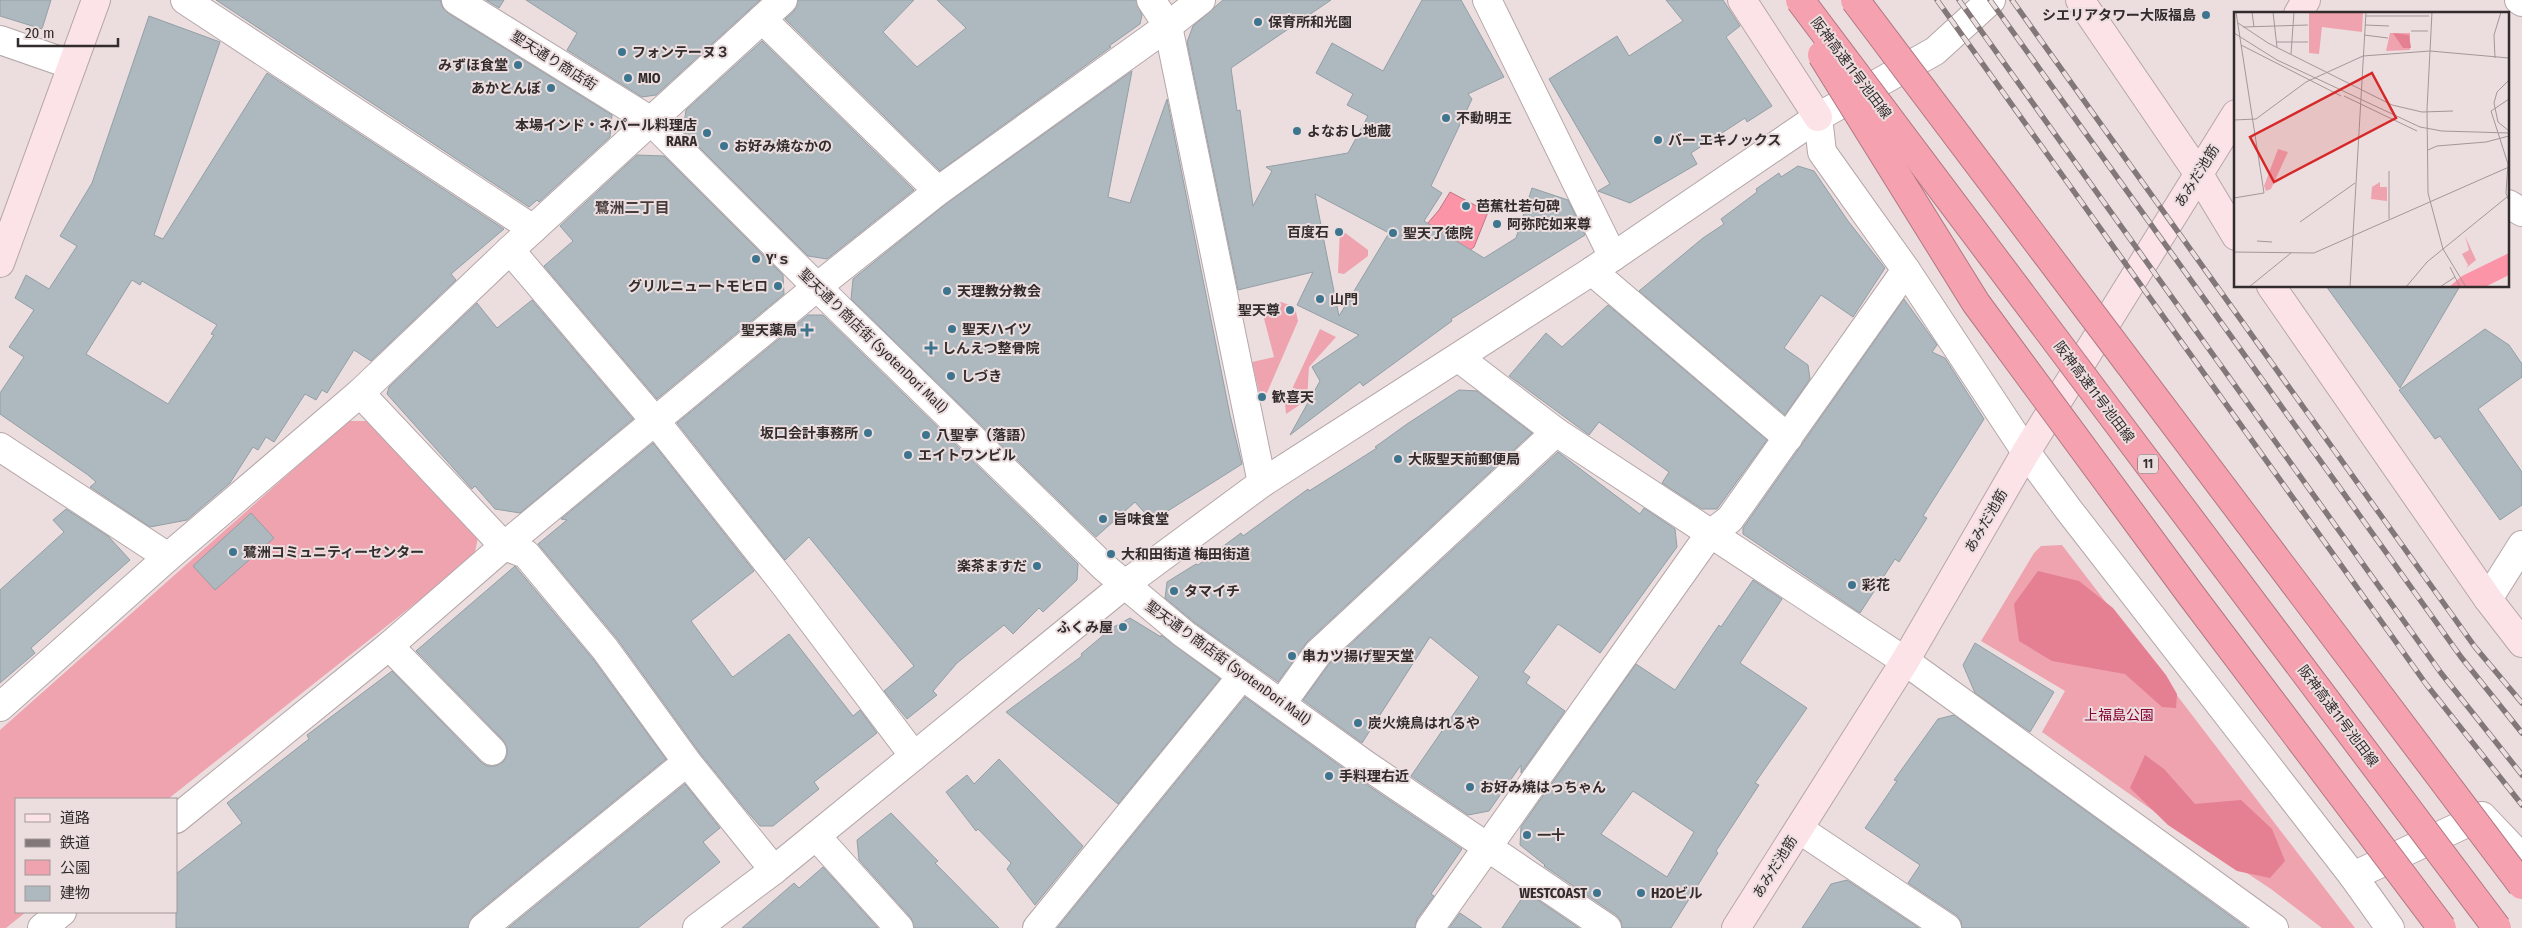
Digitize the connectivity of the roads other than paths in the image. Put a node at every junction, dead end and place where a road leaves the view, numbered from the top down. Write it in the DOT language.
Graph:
graph roads {
  1 [pos="96,0"];
  2 [pos="185,0"];
  3 [pos="456,0"];
  4 [pos="783,0"];
  5 [pos="1151,0"];
  6 [pos="1201,0"];
  7 [pos="1487,0"];
  8 [pos="1742,0"];
  9 [pos="1790,0"];
  10 [pos="1800,0"];
  11 [pos="1855,0"];
  12 [pos="1991,0"];
  13 [pos="2080,0"];
  14 [pos="2306,0"];
  15 [pos="2299,12"];
  16 [pos="762,19"];
  17 [pos="1168,26"];
  18 [pos="0,40"];
  19 [pos="72,64"];
  20 [pos="2234,117"];
  21 [pos="1818,118"];
  22 [pos="651,121"];
  23 [pos="2198,173"];
  24 [pos="938,191"];
  25 [pos="2510,205"];
  26 [pos="2522,212"];
  27 [pos="533,229"];
  28 [pos="2234,233"];
  29 [pos="510,250"];
  30 [pos="0,263"];
  31 [pos="1602,264"];
  32 [pos="1906,270"];
  33 [pos="817,287"];
  34 [pos="2272,288"];
  35 [pos="1459,358"];
  36 [pos="360,393"];
  37 [pos="656,422"];
  38 [pos="1556,432"];
  39 [pos="1788,438"];
  40 [pos="0,447"];
  41 [pos="2026,452"];
  42 [pos="1262,483"];
  43 [pos="1709,535"];
  44 [pos="2522,545"];
  45 [pos="504,546"];
  46 [pos="168,557"];
  47 [pos="1124,585"];
  48 [pos="2488,599"];
  49 [pos="2522,643"];
  50 [pos="389,646"];
  51 [pos="1905,661"];
  52 [pos="1242,676"];
  53 [pos="1282,703"];
  54 [pos="0,707"];
  55 [pos="492,751"];
  56 [pos="914,756"];
  57 [pos="687,762"];
  58 [pos="178,817"];
  59 [pos="1799,829"];
  60 [pos="816,836"];
  61 [pos="1489,848"];
  62 [pos="2522,858"];
  63 [pos="774,870"];
  64 [pos="2353,876"];
  65 [pos="2522,885"];
  66 [pos="61,913"];
  67 [pos="42,928"];
  68 [pos="483,928"];
  69 [pos="697,928"];
  70 [pos="899,928"];
  71 [pos="1037,928"];
  72 [pos="1430,928"];
  73 [pos="1606,928"];
  74 [pos="1736,928"];
  75 [pos="1947,928"];
  76 [pos="2274,928"];
  77 [pos="2390,928"];
  78 [pos="2442,928"];
  79 [pos="2497,928"];
  1 -- 19 [label="street"];
  2 -- 27 [label="street"];
  3 -- 22 [label="street, 聖天通り商店街"];
  4 -- 16 [label="street"];
  5 -- 17 [label="street"];
  6 -- 17 [label="street"];
  7 -- 31 [label="street"];
  8 -- 21 [label="street"];
  9 -- 78 [label="highway, bridge"];
  10 -- 79 [label="highway, 阪神高速11号池田線 / 11, bridge"];
  11 -- 65 [label="highway, bridge"];
  12 -- 21 [label="street"];
  13 -- 23 [label="street"];
  14 -- 15 [label="street"];
  16 -- 22 [label="street"];
  16 -- 24 [label="street"];
  17 -- 24 [label="street"];
  17 -- 42 [label="street"];
  18 -- 19 [label="street"];
  19 -- 30 [label="street"];
  20 -- 23 [label="street, あみだ池筋"];
  21 -- 31 [label="street"];
  21 -- 32 [label="street"];
  22 -- 27 [label="street"];
  22 -- 33 [label="street, 聖天通り商店街 (SyotenDori Mall)"];
  23 -- 28 [label="street"];
  23 -- 41 [label="street, あみだ池筋"];
  24 -- 33 [label="street"];
  25 -- 26 [label="street"];
  27 -- 29 [label="street"];
  29 -- 36 [label="street"];
  29 -- 37 [label="street"];
  31 -- 35 [label="street"];
  31 -- 39 [label="street"];
  32 -- 39 [label="street"];
  32 -- 41 [label="street"];
  33 -- 37 [label="street"];
  33 -- 47 [label="street, 聖天通り商店街 (SyotenDori Mall)"];
  34 -- 48 [label="street"];
  35 -- 38 [label="street"];
  35 -- 42 [label="street"];
  36 -- 45 [label="street"];
  36 -- 46 [label="street"];
  37 -- 45 [label="street"];
  37 -- 56 [label="street"];
  38 -- 43 [label="street"];
  38 -- 53 [label="street"];
  39 -- 43 [label="street"];
  40 -- 46 [label="street"];
  41 -- 51 [label="street, あみだ池筋"];
  41 -- 64 [label="street"];
  42 -- 47 [label="street"];
  43 -- 51 [label="street"];
  43 -- 61 [label="street"];
  44 -- 48 [label="street"];
  45 -- 50 [label="street"];
  45 -- 57 [label="street"];
  46 -- 54 [label="street"];
  47 -- 52 [label="street, 聖天通り商店街 (SyotenDori Mall)"];
  47 -- 56 [label="street"];
  48 -- 49 [label="street"];
  50 -- 55 [label="street"];
  50 -- 58 [label="street"];
  51 -- 59 [label="street, あみだ池筋"];
  51 -- 76 [label="street"];
  52 -- 53 [label="street, 聖天通り商店街 (SyotenDori Mall)"];
  52 -- 71 [label="street"];
  53 -- 61 [label="street, 聖天通り商店街 (SyotenDori Mall)"];
  56 -- 60 [label="street"];
  57 -- 63 [label="street"];
  57 -- 68 [label="street"];
  59 -- 74 [label="street, あみだ池筋"];
  59 -- 75 [label="street"];
  60 -- 63 [label="street"];
  60 -- 70 [label="street"];
  61 -- 72 [label="street"];
  61 -- 73 [label="street, 聖天通り商店街 (SyotenDori Mall)"];
  62 -- 64 [label="street"];
  63 -- 69 [label="street"];
  64 -- 77 [label="street"];
  66 -- 67 [label="street"];
}
